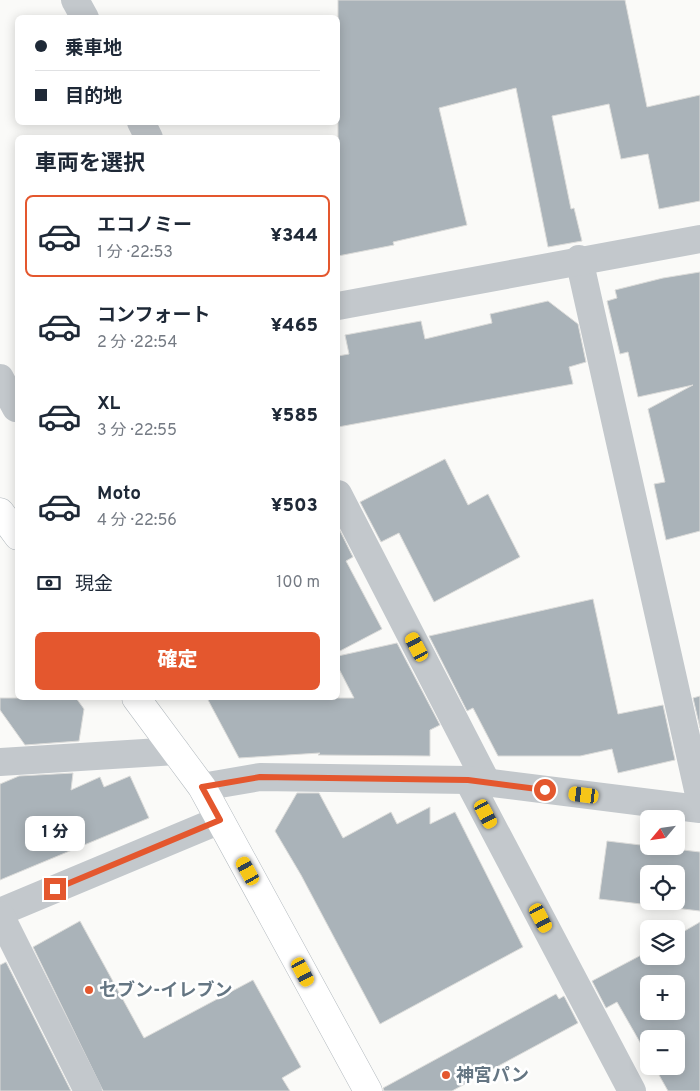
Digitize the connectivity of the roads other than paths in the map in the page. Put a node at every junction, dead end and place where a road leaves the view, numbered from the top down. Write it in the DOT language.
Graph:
graph roads {
  1 [pos="75,0"];
  2 [pos="83,15"];
  3 [pos="700,239"];
  4 [pos="579,259"];
  5 [pos="340,306"];
  6 [pos="0,378"];
  7 [pos="11,410"];
  8 [pos="340,498"];
  9 [pos="0,512"];
  10 [pos="15,532"];
  11 [pos="138,700"];
  12 [pos="176,751"];
  13 [pos="0,762"];
  14 [pos="478,781"];
  15 [pos="202,787"];
  16 [pos="700,799"];
  17 [pos="700,809"];
  18 [pos="220,820"];
  19 [pos="0,914"];
  20 [pos="88,1091"];
  21 [pos="368,1091"];
  22 [pos="632,1091"];
  1 -- 2 [label="street"];
  3 -- 4 [label="street"];
  4 -- 5 [label="street"];
  4 -- 16 [label="street"];
  6 -- 7 [label="street"];
  8 -- 14 [label="street"];
  9 -- 10 [label="street"];
  11 -- 12 [label="street"];
  12 -- 13 [label="street"];
  12 -- 15 [label="street"];
  14 -- 15 [label="street"];
  14 -- 17 [label="street"];
  14 -- 22 [label="street"];
  15 -- 18 [label="street"];
  18 -- 19 [label="street"];
  18 -- 21 [label="street"];
  19 -- 20 [label="street"];
}
